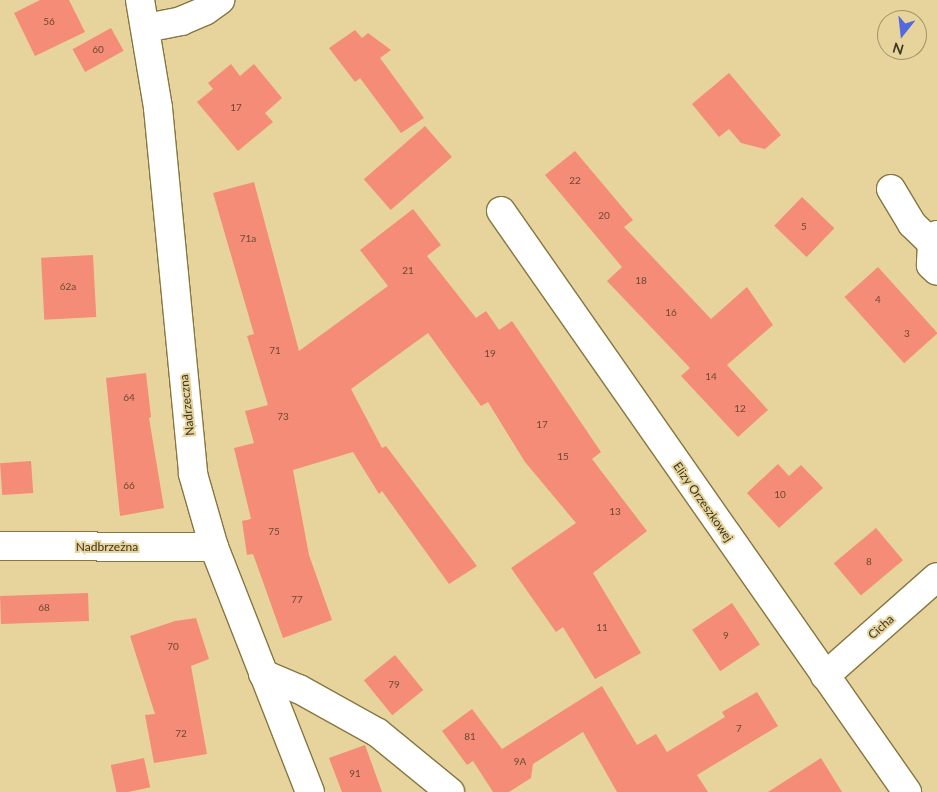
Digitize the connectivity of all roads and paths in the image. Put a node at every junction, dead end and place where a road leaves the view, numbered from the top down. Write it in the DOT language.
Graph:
graph roads {
  1 [pos="140,0"];
  2 [pos="220,0"];
  3 [pos="146,28"];
  4 [pos="891,189"];
  5 [pos="501,211"];
  6 [pos="934,254"];
  7 [pos="0,546"];
  8 [pos="214,547"];
  9 [pos="937,577"];
  10 [pos="263,674"];
  11 [pos="825,676"];
  12 [pos="310,792"];
  13 [pos="450,792"];
  14 [pos="907,792"];
  1 -- 3 [label="street, Nadrzeczna"];
  2 -- 3 [label="street"];
  3 -- 8 [label="street, Nadrzeczna"];
  4 -- 6 [label="street"];
  5 -- 11 [label="street, Elizy Orzeszkowej"];
  7 -- 8 [label="street, Nadbrzeżna"];
  8 -- 10 [label="street, Nadrzeczna"];
  9 -- 11 [label="street, Cicha"];
  10 -- 12 [label="street, Nadrzeczna"];
  10 -- 13 [label="street"];
  11 -- 14 [label="street, Elizy Orzeszkowej"];
}
